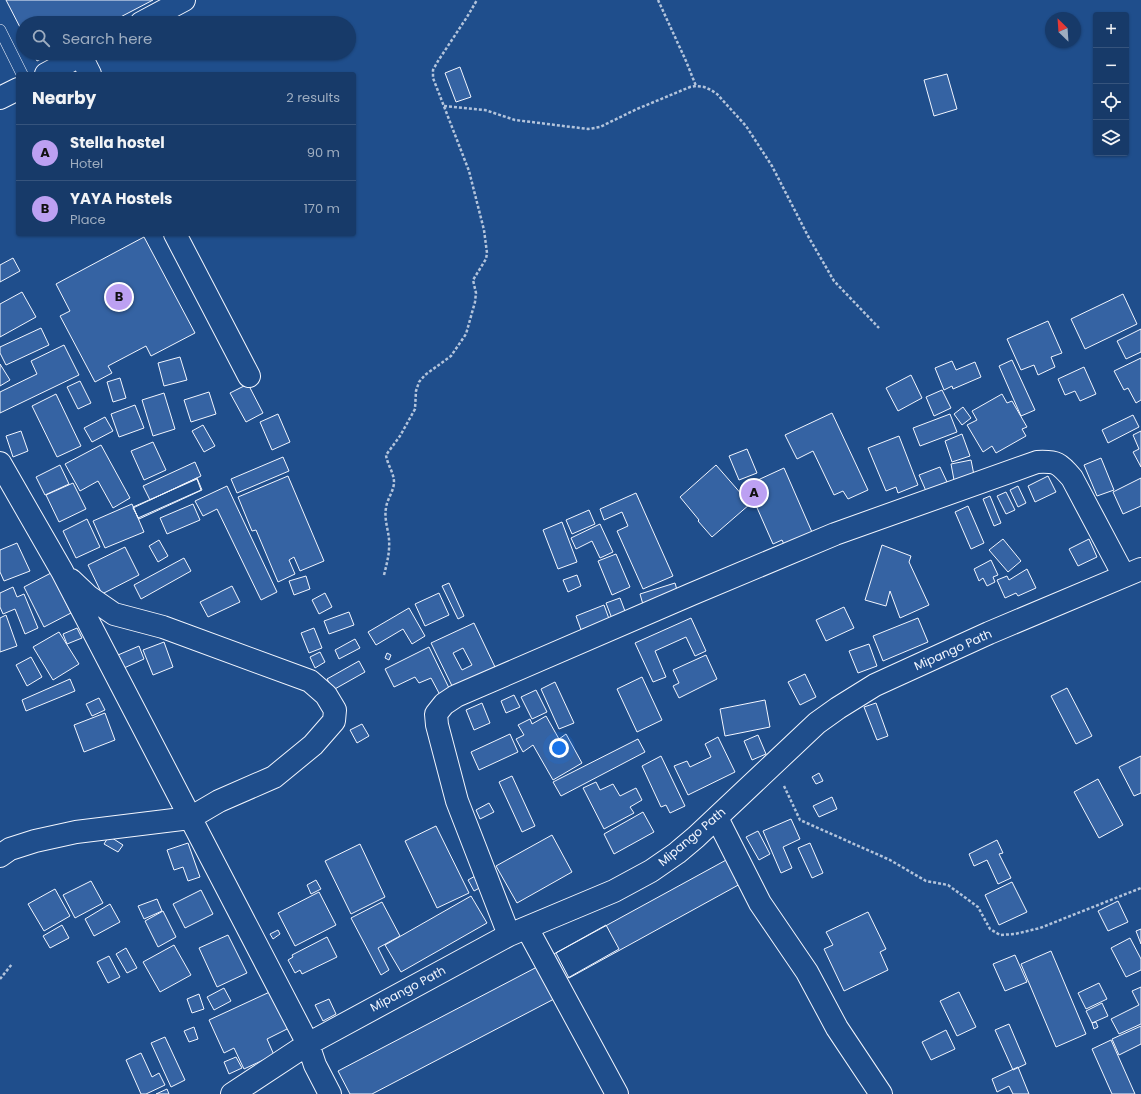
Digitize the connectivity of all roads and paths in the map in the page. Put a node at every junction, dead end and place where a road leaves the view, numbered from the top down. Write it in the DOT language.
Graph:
graph roads {
  1 [pos="184,0"];
  2 [pos="477,0"];
  3 [pos="658,0"];
  4 [pos="154,16"];
  5 [pos="0,30"];
  6 [pos="85,61"];
  7 [pos="21,72"];
  8 [pos="52,72"];
  9 [pos="696,86"];
  10 [pos="16,90"];
  11 [pos="0,98"];
  12 [pos="443,106"];
  13 [pos="176,236"];
  14 [pos="879,328"];
  15 [pos="248,376"];
  16 [pos="0,463"];
  17 [pos="62,570"];
  18 [pos="1133,573"];
  19 [pos="384,575"];
  20 [pos="774,764"];
  21 [pos="190,818"];
  22 [pos="717,818"];
  23 [pos="0,856"];
  24 [pos="1141,888"];
  25 [pos="518,931"];
  26 [pos="12,964"];
  27 [pos="0,979"];
  28 [pos="308,1044"];
  29 [pos="232,1094"];
  30 [pos="330,1094"];
  31 [pos="617,1094"];
  32 [pos="881,1094"];
  1 -- 4 [label="street"];
  2 -- 12 [label="path"];
  3 -- 9 [label="path"];
  5 -- 7 [label="lane"];
  6 -- 8 [label="street"];
  9 -- 12 [label="path"];
  9 -- 14 [label="path"];
  10 -- 11 [label="street"];
  12 -- 19 [label="path"];
  13 -- 15 [label="street"];
  16 -- 17 [label="street"];
  17 -- 21 [label="street"];
  17 -- 21 [label="street"];
  18 -- 20 [label="street, Mipango Path"];
  18 -- 25 [label="street"];
  20 -- 22 [label="street, Mipango Path"];
  20 -- 24 [label="path"];
  21 -- 23 [label="street"];
  21 -- 28 [label="street"];
  22 -- 25 [label="street, Mipango Path"];
  22 -- 32 [label="street"];
  25 -- 28 [label="street, Mipango Path"];
  25 -- 31 [label="street"];
  26 -- 27 [label="path"];
  28 -- 29 [label="street, Mipango Path"];
  28 -- 30 [label="street"];
}
